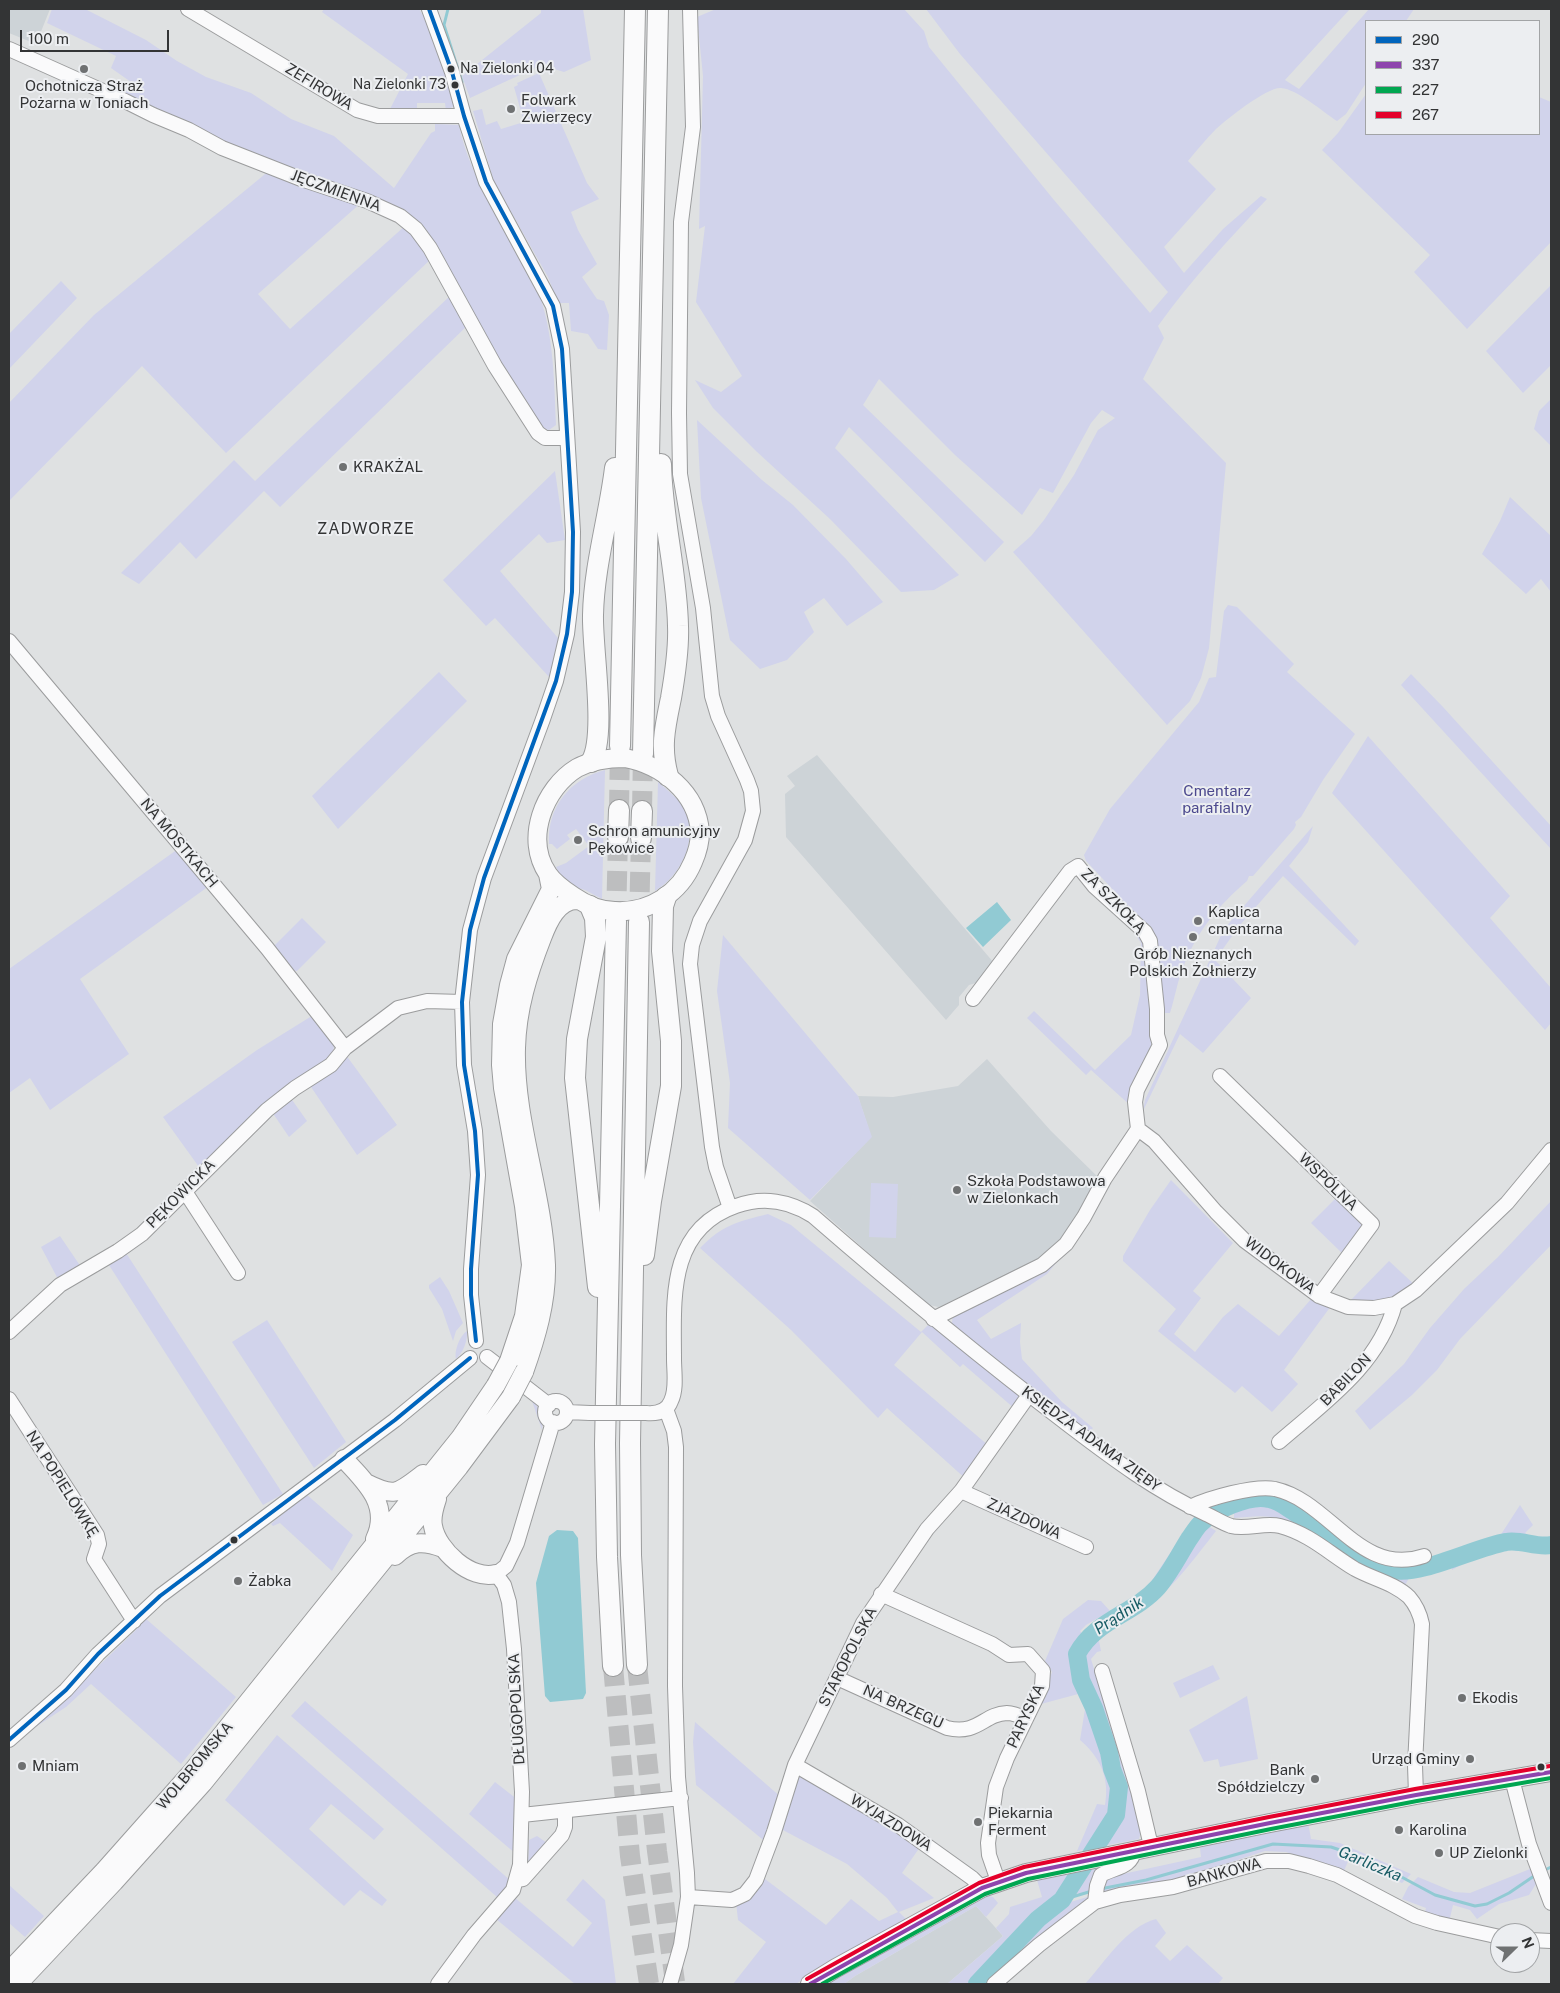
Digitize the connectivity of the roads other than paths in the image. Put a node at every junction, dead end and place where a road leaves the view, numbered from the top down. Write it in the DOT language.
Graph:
graph roads {
  1 [pos="188,9"];
  2 [pos="429,9"];
  3 [pos="635,9"];
  4 [pos="658,9"];
  5 [pos="690,9"];
  6 [pos="9,49"];
  7 [pos="464,116"];
  8 [pos="651,366"];
  9 [pos="627,393"];
  10 [pos="567,438"];
  11 [pos="9,640"];
  12 [pos="620,746"];
  13 [pos="643,754"];
  14 [pos="591,762"];
  15 [pos="668,776"];
  16 [pos="618,810"];
  17 [pos="642,810"];
  18 [pos="618,837"];
  19 [pos="641,838"];
  20 [pos="548,874"];
  21 [pos="666,897"];
  22 [pos="584,903"];
  23 [pos="616,921"];
  24 [pos="639,922"];
  25 [pos="973,999"];
  26 [pos="462,1002"];
  27 [pos="346,1048"];
  28 [pos="1220,1076"];
  29 [pos="1138,1128"];
  30 [pos="1551,1150"];
  31 [pos="184,1190"];
  32 [pos="730,1208"];
  33 [pos="238,1272"];
  34 [pos="1319,1296"];
  35 [pos="1395,1304"];
  36 [pos="933,1319"];
  37 [pos="631,1327"];
  38 [pos="9,1332"];
  39 [pos="476,1341"];
  40 [pos="487,1357"];
  41 [pos="470,1358"];
  42 [pos="607,1386"];
  43 [pos="1029,1395"];
  44 [pos="9,1399"];
  45 [pos="548,1405"];
  46 [pos="666,1409"];
  47 [pos="567,1412"];
  48 [pos="553,1422"];
  49 [pos="1280,1442"];
  50 [pos="344,1459"];
  51 [pos="441,1461"];
  52 [pos="366,1483"];
  53 [pos="442,1489"];
  54 [pos="961,1491"];
  55 [pos="1192,1508"];
  56 [pos="1086,1547"];
  57 [pos="443,1548"];
  58 [pos="369,1551"];
  59 [pos="1424,1556"];
  60 [pos="1359,1557"];
  61 [pos="496,1574"];
  62 [pos="367,1581"];
  63 [pos="881,1594"];
  64 [pos="134,1621"];
  65 [pos="637,1664"];
  66 [pos="612,1666"];
  67 [pos="1102,1671"];
  68 [pos="837,1678"];
  69 [pos="1026,1719"];
  70 [pos="9,1740"];
  71 [pos="795,1765"];
  72 [pos="1551,1772"];
  73 [pos="1512,1779"];
  74 [pos="1416,1795"];
  75 [pos="681,1798"];
  76 [pos="564,1811"];
  77 [pos="522,1815"];
  78 [pos="1143,1848"];
  79 [pos="517,1880"];
  80 [pos="990,1884"];
  81 [pos="688,1897"];
  82 [pos="1095,1902"];
  83 [pos="1551,1903"];
  84 [pos="1490,1935"];
  85 [pos="9,1971"];
  86 [pos="18,1984"];
  87 [pos="438,1984"];
  88 [pos="670,1984"];
  89 [pos="810,1984"];
  90 [pos="994,1984"];
  1 -- 7 [label="street, ZEFIROWA"];
  2 -- 7 [label="street"];
  3 -- 9 [label="highway"];
  4 -- 8 [label="highway"];
  5 -- 32 [label="street"];
  6 -- 10 [label="street, JĘCZMIENNA"];
  7 -- 10 [label="street"];
  8 -- 13 [label="highway"];
  8 -- 15 [label="highway"];
  9 -- 12 [label="highway"];
  9 -- 14 [label="highway"];
  10 -- 26 [label="street"];
  11 -- 27 [label="street, NA MOSTKACH"];
  14 -- 15 [label="main road"];
  14 -- 20 [label="main road"];
  15 -- 21 [label="main road"];
  16 -- 18 [label="highway"];
  17 -- 19 [label="highway"];
  20 -- 22 [label="main road"];
  20 -- 51 [label="main road, bridge"];
  21 -- 22 [label="main road"];
  21 -- 37 [label="highway"];
  22 -- 42 [label="highway"];
  22 -- 53 [label="main road, bridge"];
  23 -- 42 [label="highway"];
  24 -- 37 [label="highway"];
  25 -- 29 [label="street, ZA SZKOŁĄ"];
  26 -- 27 [label="street, PĘKOWICKA"];
  26 -- 39 [label="street"];
  27 -- 31 [label="street, PĘKOWICKA"];
  28 -- 34 [label="street, WSPÓLNA"];
  29 -- 34 [label="street, WIDOKOWA"];
  29 -- 36 [label="street"];
  30 -- 35 [label="street, WIDOKOWA"];
  31 -- 33 [label="street"];
  31 -- 38 [label="street, PĘKOWICKA"];
  32 -- 36 [label="street, KSIĘDZA ADAMA ZIĘBY"];
  32 -- 46 [label="street, KSIĘDZA ADAMA ZIĘBY"];
  34 -- 35 [label="street, WIDOKOWA"];
  35 -- 49 [label="street, BABILON"];
  36 -- 43 [label="street, KSIĘDZA ADAMA ZIĘBY"];
  37 -- 65 [label="highway"];
  39 -- 40 [label="street"];
  39 -- 41 [label="street"];
  40 -- 41 [label="street"];
  40 -- 45 [label="street"];
  41 -- 50 [label="street"];
  42 -- 66 [label="highway"];
  43 -- 54 [label="street, STAROPOLSKA"];
  43 -- 55 [label="street, KSIĘDZA ADAMA ZIĘBY"];
  44 -- 64 [label="street, NA POPIELÓWKĘ"];
  45 -- 47 [label="street"];
  45 -- 48 [label="street"];
  46 -- 47 [label="street, bridge"];
  46 -- 75 [label="street"];
  47 -- 48 [label="street"];
  48 -- 61 [label="street"];
  50 -- 52 [label="main road"];
  50 -- 64 [label="street"];
  51 -- 52 [label="main road"];
  51 -- 58 [label="main road"];
  52 -- 58 [label="main road"];
  53 -- 57 [label="main road"];
  53 -- 62 [label="main road"];
  54 -- 56 [label="street, ZJAZDOWA"];
  54 -- 63 [label="street, STAROPOLSKA"];
  55 -- 60 [label="street, KSIĘDZA ADAMA ZIĘBY"];
  55 -- 60 [label="street"];
  57 -- 61 [label="main road"];
  57 -- 62 [label="main road"];
  58 -- 85 [label="main road, WOLBROMSKA"];
  59 -- 60 [label="street"];
  60 -- 74 [label="street, KSIĘDZA ADAMA ZIĘBY"];
  61 -- 77 [label="street, DŁUGOPOLSKA"];
  62 -- 86 [label="main road, WOLBROMSKA"];
  63 -- 68 [label="street, STAROPOLSKA"];
  63 -- 69 [label="street, PARYSKA"];
  64 -- 70 [label="street"];
  67 -- 78 [label="street"];
  68 -- 69 [label="street, NA BRZEGU"];
  68 -- 71 [label="street, STAROPOLSKA"];
  69 -- 80 [label="street, PARYSKA"];
  71 -- 80 [label="street, WYJAZDOWA"];
  71 -- 81 [label="street, STAROPOLSKA"];
  72 -- 73 [label="main road"];
  73 -- 74 [label="main road"];
  73 -- 83 [label="street"];
  74 -- 78 [label="main road"];
  75 -- 76 [label="street"];
  75 -- 81 [label="street"];
  76 -- 77 [label="street"];
  76 -- 79 [label="street"];
  77 -- 79 [label="street, DŁUGOPOLSKA"];
  78 -- 80 [label="main road"];
  78 -- 82 [label="street"];
  79 -- 87 [label="street, DŁUGOPOLSKA"];
  80 -- 89 [label="main road"];
  81 -- 88 [label="street"];
  82 -- 84 [label="street, BANKOWA"];
  82 -- 90 [label="street, BANKOWA"];
}
